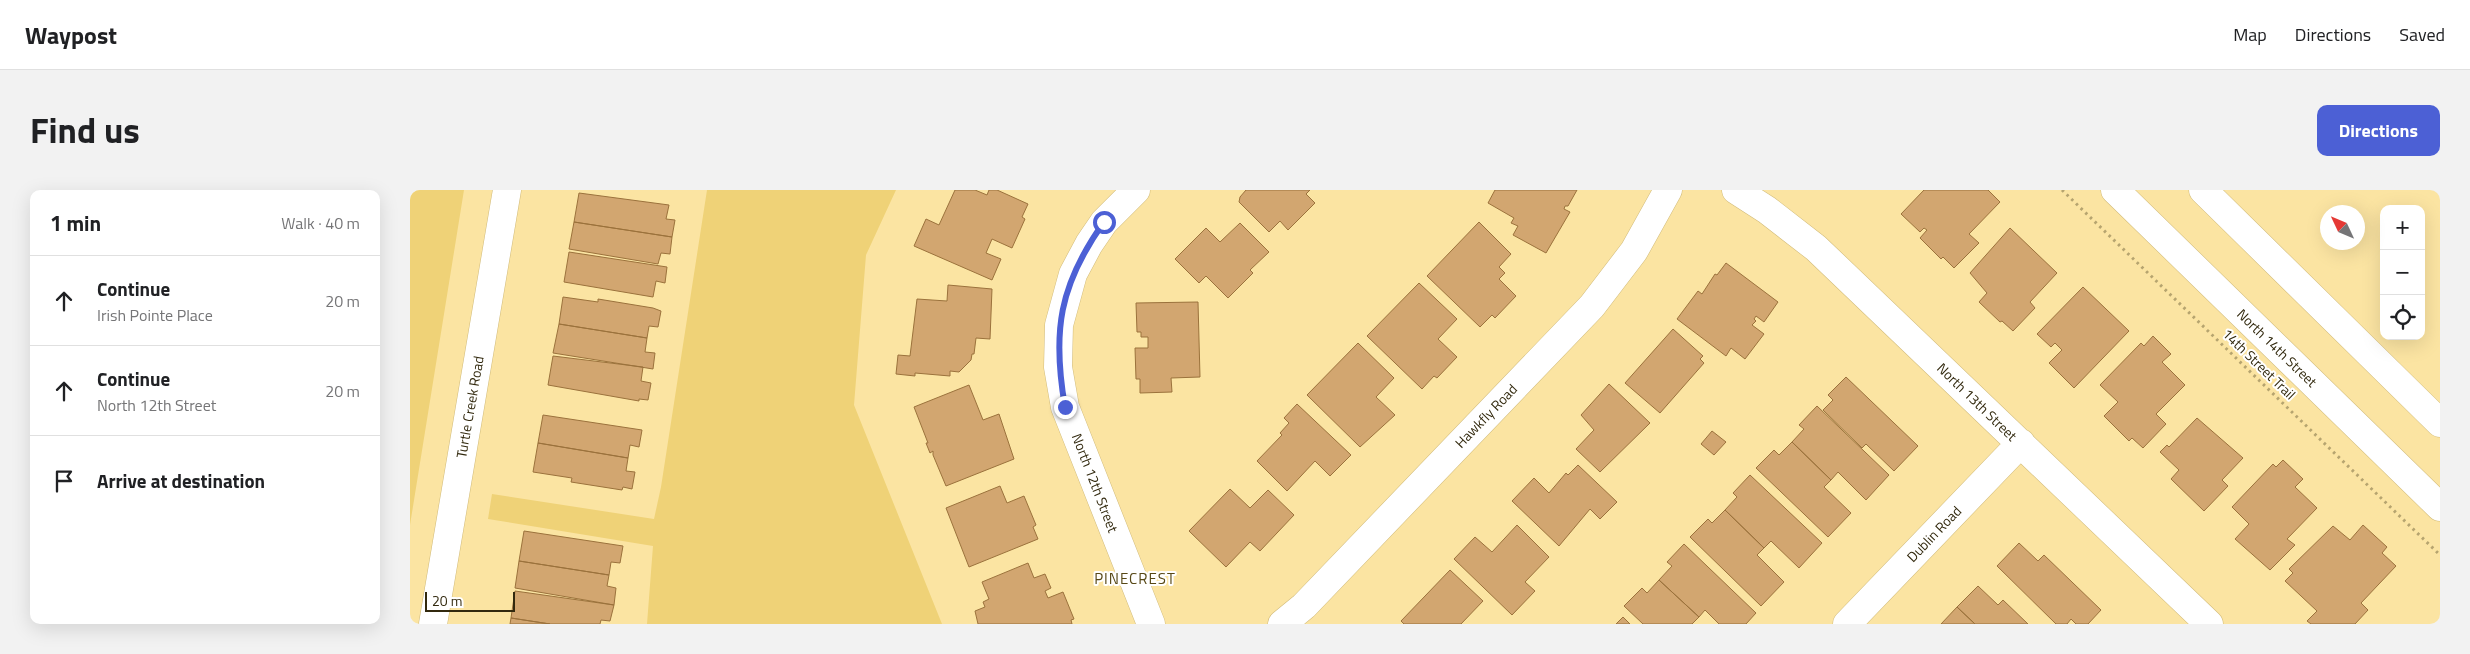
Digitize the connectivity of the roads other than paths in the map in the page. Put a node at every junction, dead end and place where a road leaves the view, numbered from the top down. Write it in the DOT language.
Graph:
graph roads {
  1 [pos="507,190"];
  2 [pos="1136,190"];
  3 [pos="1668,190"];
  4 [pos="1736,190"];
  5 [pos="2115,190"];
  6 [pos="2203,190"];
  7 [pos="2440,423"];
  8 [pos="2021,443"];
  9 [pos="2440,507"];
  10 [pos="433,624"];
  11 [pos="1151,624"];
  12 [pos="1282,624"];
  13 [pos="1847,624"];
  14 [pos="2209,624"];
  1 -- 10 [label="street, Turtle Creek Road"];
  2 -- 11 [label="street, North 12th Street"];
  3 -- 12 [label="street, Hawkfly Road"];
  4 -- 8 [label="street, North 13th Street"];
  5 -- 9 [label="street, North 14th Street"];
  6 -- 7 [label="street"];
  8 -- 13 [label="street, Dublin Road"];
  8 -- 14 [label="street, North 13th Street"];
}
